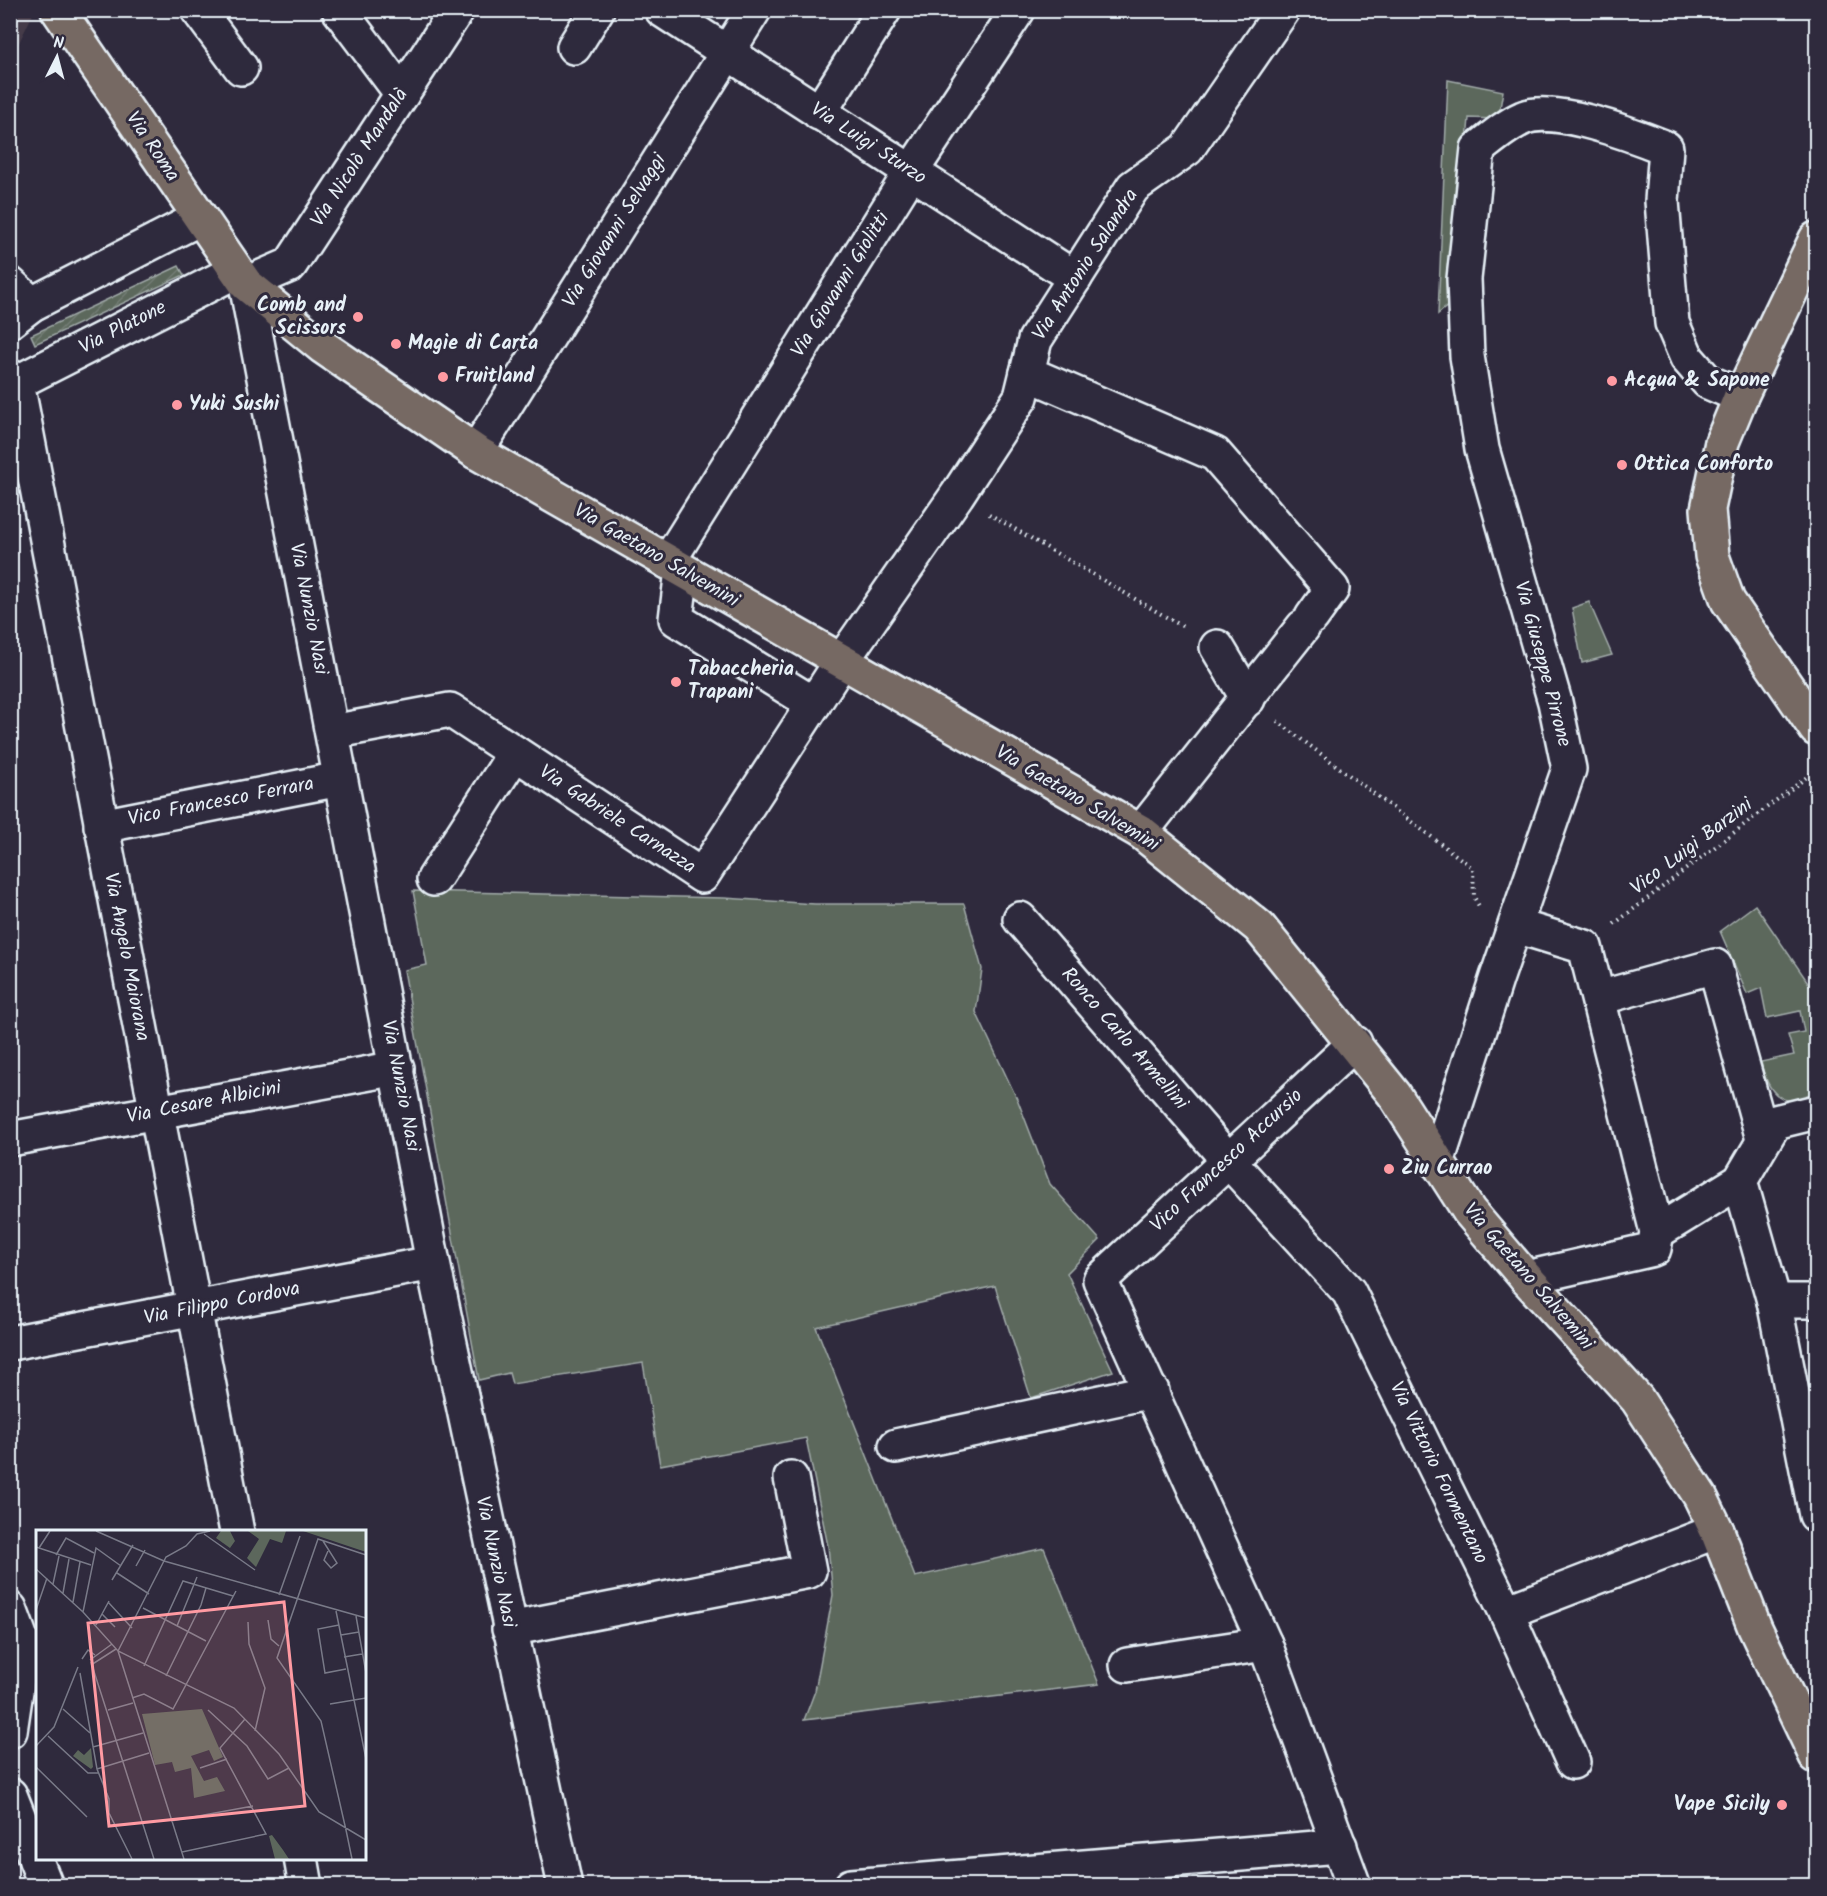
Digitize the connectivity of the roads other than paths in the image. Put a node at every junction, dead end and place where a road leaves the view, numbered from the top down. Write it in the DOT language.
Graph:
graph roads {
  1 [pos="198,10"];
  2 [pos="339,10"];
  3 [pos="457,10"];
  4 [pos="597,10"];
  5 [pos="662,10"];
  6 [pos="754,10"];
  7 [pos="884,10"];
  8 [pos="1018,10"];
  9 [pos="1282,10"];
  10 [pos="71,16"];
  11 [pos="574,47"];
  12 [pos="727,53"];
  13 [pos="241,68"];
  14 [pos="402,94"];
  15 [pos="819,113"];
  16 [pos="911,172"];
  17 [pos="200,218"];
  18 [pos="1816,239"];
  19 [pos="241,278"];
  20 [pos="1074,278"];
  21 [pos="18,303"];
  22 [pos="1027,374"];
  23 [pos="13,382"];
  24 [pos="1741,396"];
  25 [pos="476,452"];
  26 [pos="675,566"];
  27 [pos="1217,647"];
  28 [pos="841,662"];
  29 [pos="1248,699"];
  30 [pos="814,704"];
  31 [pos="1816,729"];
  32 [pos="332,732"];
  33 [pos="515,753"];
  34 [pos="340,779"];
  35 [pos="101,826"];
  36 [pos="1141,832"];
  37 [pos="434,879"];
  38 [pos="1020,918"];
  39 [pos="1511,940"];
  40 [pos="1599,998"];
  41 [pos="1355,1042"];
  42 [pos="397,1068"];
  43 [pos="1816,1112"];
  44 [pos="156,1113"];
  45 [pos="10,1139"];
  46 [pos="1763,1139"];
  47 [pos="1228,1160"];
  48 [pos="1437,1163"];
  49 [pos="1740,1181"];
  50 [pos="1657,1232"];
  51 [pos="433,1263"];
  52 [pos="1526,1278"];
  53 [pos="1774,1301"];
  54 [pos="1816,1301"];
  55 [pos="193,1309"];
  56 [pos="10,1343"];
  57 [pos="1152,1391"];
  58 [pos="896,1446"];
  59 [pos="791,1478"];
  60 [pos="1816,1515"];
  61 [pos="237,1530"];
  62 [pos="1717,1531"];
  63 [pos="10,1609"];
  64 [pos="1506,1612"];
  65 [pos="509,1629"];
  66 [pos="1265,1644"];
  67 [pos="1127,1665"];
  68 [pos="10,1731"];
  69 [pos="1816,1756"];
  70 [pos="1573,1761"];
  71 [pos="10,1795"];
  72 [pos="1340,1846"];
  73 [pos="300,1860"];
  74 [pos="46,1886"];
  75 [pos="306,1886"];
  76 [pos="565,1886"];
  77 [pos="851,1886"];
  78 [pos="1354,1886"];
  1 -- 13 [label="street"];
  2 -- 14 [label="street"];
  3 -- 14 [label="street, Via Nicolò Mandalà"];
  4 -- 11 [label="street"];
  5 -- 12 [label="street, Via Luigi Sturzo"];
  6 -- 12 [label="street, Via Giovanni Selvaggi"];
  7 -- 15 [label="street"];
  8 -- 16 [label="street, Via Giovanni Giolitti"];
  9 -- 20 [label="street, Via Antonio Salandra"];
  10 -- 17 [label="main road, Via Roma"];
  12 -- 15 [label="street, Via Luigi Sturzo"];
  12 -- 25 [label="street, Via Giovanni Selvaggi"];
  14 -- 19 [label="street, Via Nicolò Mandalà"];
  15 -- 16 [label="street, Via Luigi Sturzo"];
  16 -- 20 [label="street, Via Luigi Sturzo"];
  16 -- 26 [label="street, Via Giovanni Giolitti"];
  17 -- 19 [label="main road, Via Roma"];
  17 -- 21 [label="street"];
  18 -- 24 [label="main road"];
  19 -- 23 [label="street, Via Platone"];
  19 -- 25 [label="main road, Via Gaetano Salvemini"];
  19 -- 32 [label="street, Via Nunzio Nasi"];
  20 -- 22 [label="street, Via Antonio Salandra"];
  22 -- 28 [label="street, Via Antonio Salandra"];
  22 -- 29 [label="street"];
  23 -- 35 [label="street, Via Angelo Maiorana"];
  24 -- 31 [label="main road"];
  24 -- 39 [label="street, Via Giuseppe Pirrone"];
  25 -- 26 [label="main road, Via Gaetano Salvemini"];
  26 -- 28 [label="main road, Via Gaetano Salvemini"];
  26 -- 30 [label="street"];
  27 -- 29 [label="street"];
  28 -- 30 [label="street, Via Gabriele Carnazza"];
  28 -- 36 [label="main road, Via Gaetano Salvemini"];
  29 -- 36 [label="street"];
  30 -- 33 [label="street, Via Gabriele Carnazza"];
  32 -- 33 [label="street, Via Gabriele Carnazza"];
  32 -- 34 [label="street, Via Nunzio Nasi"];
  33 -- 37 [label="street"];
  34 -- 35 [label="street, Vico Francesco Ferrara"];
  34 -- 42 [label="street, Via Nunzio Nasi"];
  35 -- 44 [label="street, Via Angelo Maiorana"];
  36 -- 41 [label="main road, Via Gaetano Salvemini"];
  38 -- 47 [label="street, Ronco Carlo Armellini"];
  39 -- 40 [label="street"];
  39 -- 48 [label="street, Via Giuseppe Pirrone"];
  40 -- 46 [label="street"];
  40 -- 50 [label="street"];
  41 -- 47 [label="street, Vico Francesco Accursio"];
  41 -- 48 [label="main road, Via Gaetano Salvemini"];
  42 -- 44 [label="street, Via Cesare Albicini"];
  42 -- 51 [label="street, Via Nunzio Nasi"];
  43 -- 46 [label="street"];
  44 -- 45 [label="street, Via Cesare Albicini"];
  44 -- 55 [label="street, Via Angelo Maiorana"];
  46 -- 49 [label="street"];
  47 -- 57 [label="street, Vico Francesco Accursio"];
  47 -- 64 [label="street, Via Vittorio Formentano"];
  48 -- 52 [label="main road, Via Gaetano Salvemini"];
  49 -- 50 [label="street"];
  49 -- 53 [label="street"];
  50 -- 52 [label="street"];
  51 -- 55 [label="street, Via Filippo Cordova"];
  51 -- 65 [label="street, Via Nunzio Nasi"];
  52 -- 62 [label="main road, Via Gaetano Salvemini"];
  53 -- 54 [label="street"];
  53 -- 60 [label="street"];
  55 -- 56 [label="street, Via Filippo Cordova"];
  55 -- 61 [label="street, Via Angelo Maiorana"];
  57 -- 58 [label="street"];
  57 -- 66 [label="street"];
  59 -- 65 [label="street"];
  62 -- 64 [label="street"];
  62 -- 69 [label="main road, Via Gaetano Salvemini"];
  63 -- 68 [label="street"];
  64 -- 70 [label="street, Via Vittorio Formentano"];
  65 -- 76 [label="street, Via Nunzio Nasi"];
  66 -- 67 [label="street"];
  66 -- 72 [label="street"];
  71 -- 74 [label="street"];
  72 -- 77 [label="street"];
  72 -- 78 [label="street"];
  73 -- 75 [label="street"];
}
